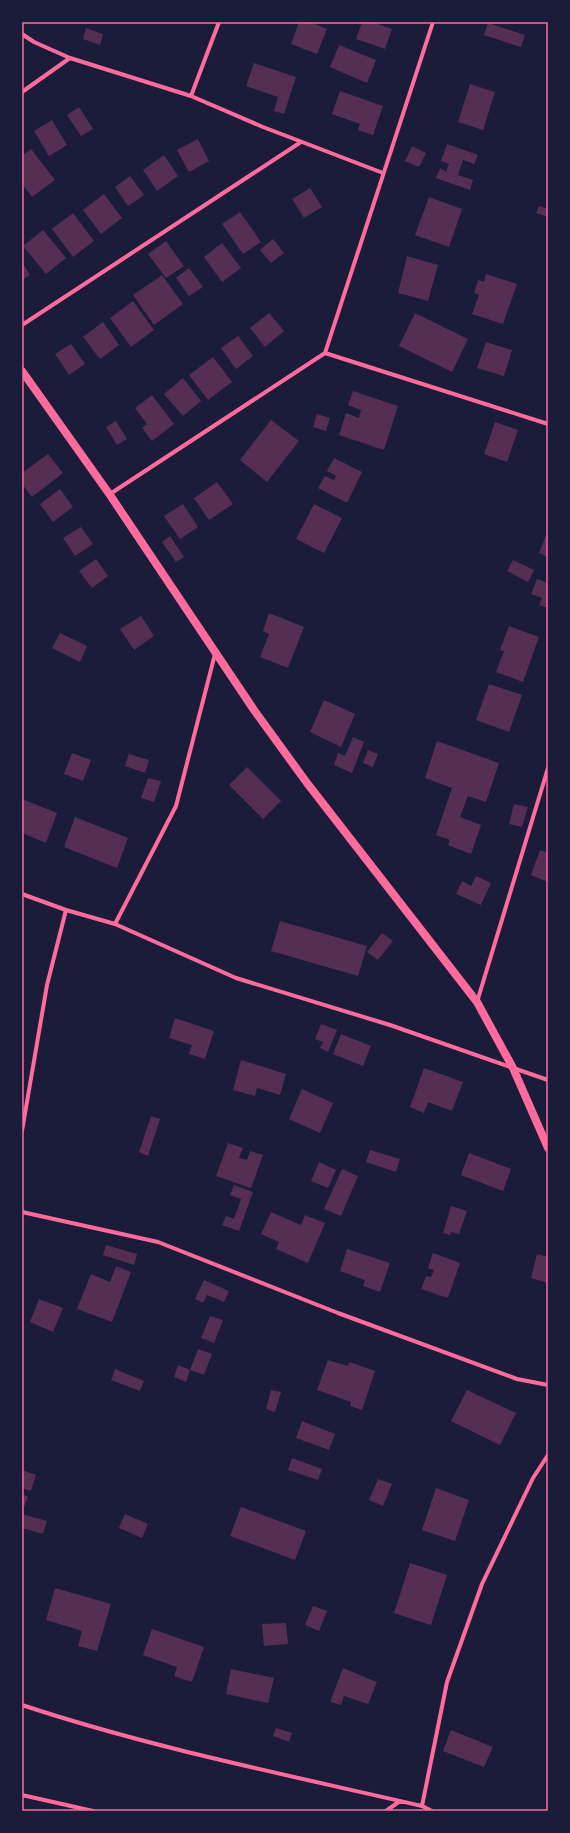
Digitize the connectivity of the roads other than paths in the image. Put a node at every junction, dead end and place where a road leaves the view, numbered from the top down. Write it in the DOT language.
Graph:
graph roads {
  1 [pos="219,22"];
  2 [pos="433,22"];
  3 [pos="22,34"];
  4 [pos="70,58"];
  5 [pos="22,92"];
  6 [pos="191,96"];
  7 [pos="301,142"];
  8 [pos="383,173"];
  9 [pos="22,325"];
  10 [pos="326,353"];
  11 [pos="22,371"];
  12 [pos="548,424"];
  13 [pos="110,494"];
  14 [pos="215,654"];
  15 [pos="548,768"];
  16 [pos="22,894"];
  17 [pos="66,910"];
  18 [pos="116,924"];
  19 [pos="477,1002"];
  20 [pos="513,1068"];
  21 [pos="548,1080"];
  22 [pos="22,1131"];
  23 [pos="548,1148"];
  24 [pos="22,1212"];
  25 [pos="548,1385"];
  26 [pos="548,1455"];
  27 [pos="22,1705"];
  28 [pos="22,1795"];
  29 [pos="400,1801"];
  30 [pos="422,1806"];
  31 [pos="93,1811"];
  32 [pos="386,1811"];
  33 [pos="432,1811"];
  1 -- 6 [label="street"];
  2 -- 8 [label="street"];
  3 -- 4 [label="street"];
  4 -- 5 [label="street"];
  4 -- 6 [label="street"];
  6 -- 7 [label="street"];
  7 -- 8 [label="street"];
  7 -- 9 [label="street"];
  8 -- 10 [label="street"];
  10 -- 12 [label="street"];
  10 -- 13 [label="street"];
  11 -- 13 [label="main road"];
  13 -- 14 [label="main road"];
  14 -- 18 [label="street"];
  14 -- 19 [label="main road"];
  15 -- 19 [label="street"];
  16 -- 17 [label="street"];
  17 -- 18 [label="street"];
  17 -- 22 [label="street"];
  18 -- 20 [label="street"];
  19 -- 20 [label="main road"];
  20 -- 21 [label="street"];
  20 -- 23 [label="main road"];
  24 -- 25 [label="street"];
  26 -- 30 [label="street"];
  27 -- 29 [label="street"];
  28 -- 31 [label="street"];
  29 -- 30 [label="street"];
  29 -- 32 [label="street"];
  30 -- 33 [label="street"];
}
